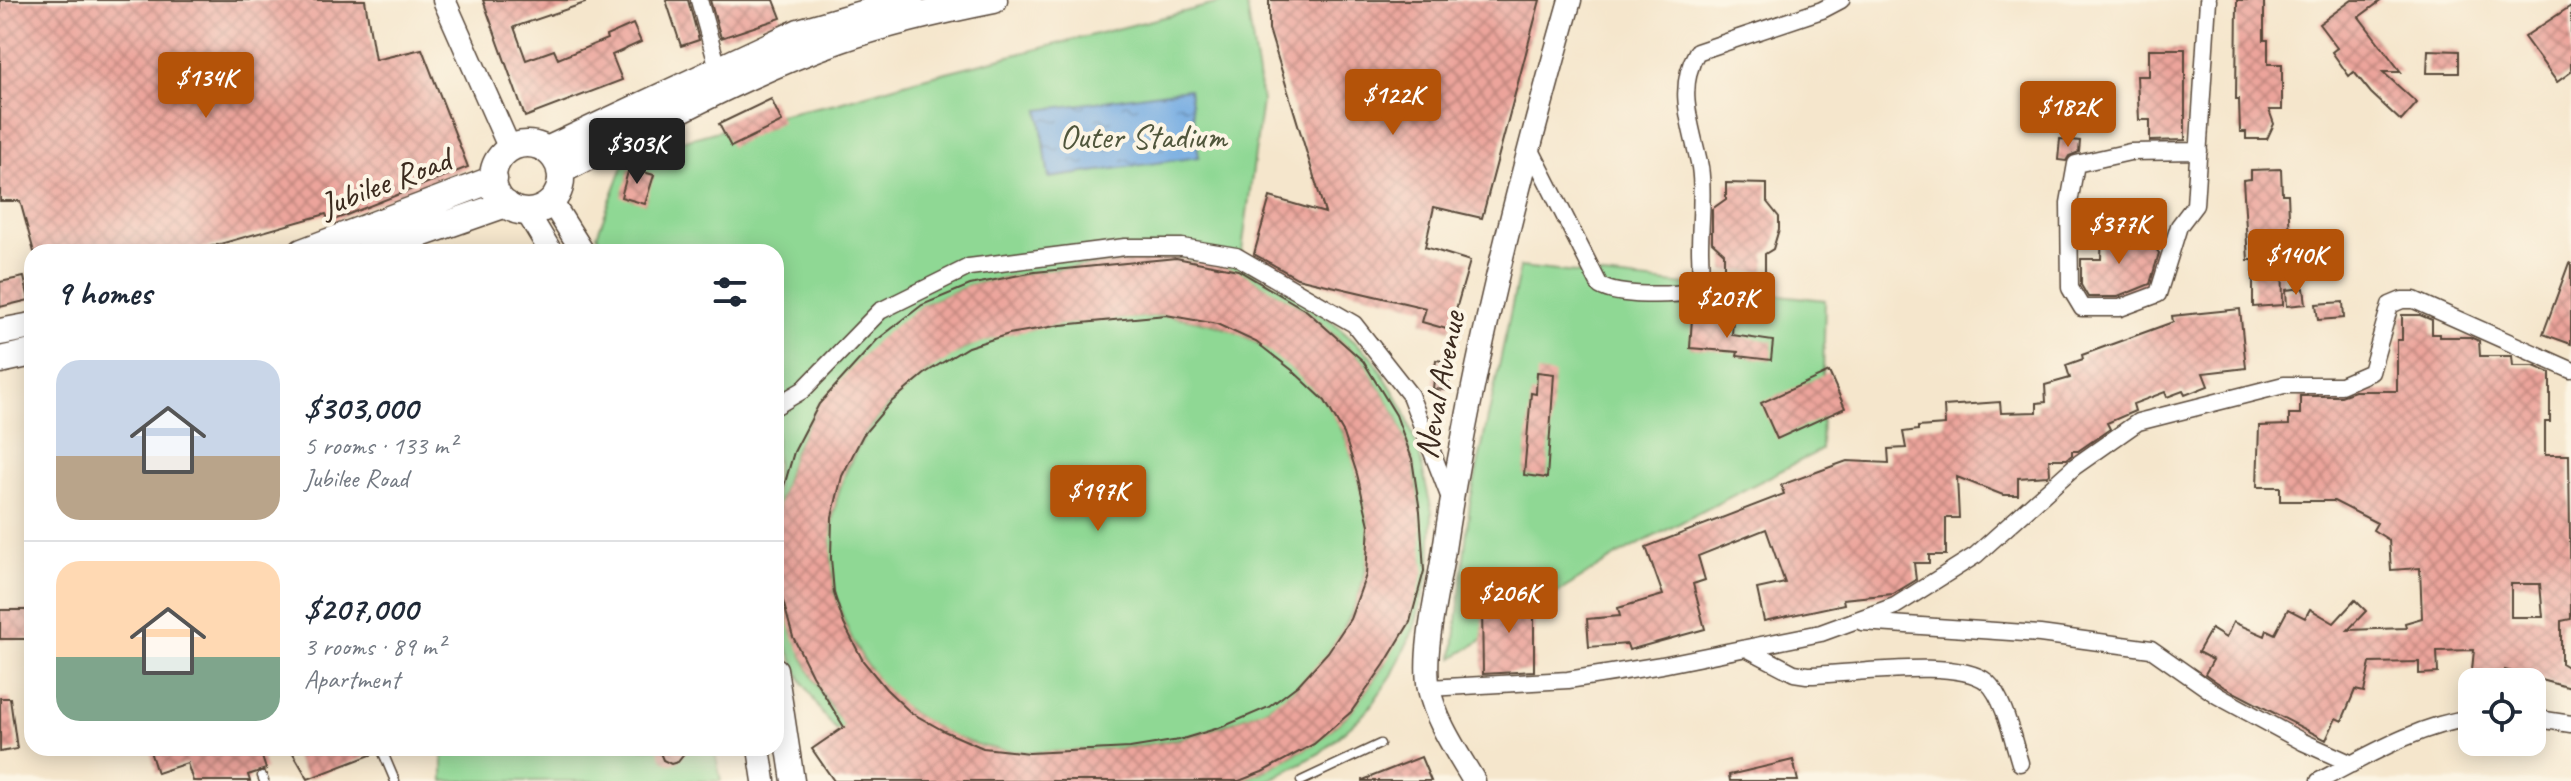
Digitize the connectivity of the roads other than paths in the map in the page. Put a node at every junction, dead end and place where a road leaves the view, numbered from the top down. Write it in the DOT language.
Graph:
graph roads {
  1 [pos="444,0"];
  2 [pos="699,0"];
  3 [pos="910,0"];
  4 [pos="994,0"];
  5 [pos="1570,0"];
  6 [pos="1841,0"];
  7 [pos="2208,0"];
  8 [pos="718,68"];
  9 [pos="1529,146"];
  10 [pos="510,149"];
  11 [pos="2199,151"];
  12 [pos="553,161"];
  13 [pos="494,179"];
  14 [pos="528,206"];
  15 [pos="323,244"];
  16 [pos="397,244"];
  17 [pos="547,244"];
  18 [pos="573,244"];
  19 [pos="24,328"];
  20 [pos="0,332"];
  21 [pos="24,355"];
  22 [pos="0,360"];
  23 [pos="2571,370"];
  24 [pos="784,401"];
  25 [pos="1451,501"];
  26 [pos="1853,621"];
  27 [pos="1746,648"];
  28 [pos="1429,688"];
  29 [pos="2458,720"];
  30 [pos="2546,720"];
  31 [pos="784,722"];
  32 [pos="2571,724"];
  33 [pos="1380,744"];
  34 [pos="384,756"];
  35 [pos="760,756"];
  36 [pos="2020,763"];
  37 [pos="2352,764"];
  38 [pos="395,781"];
  39 [pos="764,781"];
  40 [pos="793,781"];
  41 [pos="1301,781"];
  42 [pos="1474,781"];
  43 [pos="2319,781"];
  1 -- 10 [label="main road"];
  2 -- 8 [label="street"];
  3 -- 8 [label="main road"];
  4 -- 12 [label="main road"];
  5 -- 9 [label="main road, Neval Avenue"];
  6 -- 9 [label="street"];
  7 -- 11 [label="street"];
  8 -- 12 [label="main road"];
  9 -- 25 [label="main road, Neval Avenue"];
  10 -- 12 [label="main road"];
  10 -- 13 [label="main road"];
  11 -- 11 [label="street"];
  12 -- 14 [label="main road"];
  13 -- 14 [label="main road"];
  13 -- 15 [label="main road, Jubilee Road"];
  14 -- 16 [label="main road"];
  14 -- 17 [label="main road"];
  14 -- 18 [label="main road"];
  19 -- 20 [label="main road"];
  21 -- 22 [label="main road"];
  23 -- 26 [label="street"];
  24 -- 25 [label="street"];
  25 -- 28 [label="main road, Neval Avenue"];
  26 -- 27 [label="street"];
  26 -- 37 [label="street"];
  27 -- 28 [label="street"];
  27 -- 36 [label="street"];
  28 -- 42 [label="main road, Neval Avenue"];
  29 -- 37 [label="street"];
  30 -- 32 [label="street"];
  31 -- 40 [label="main road"];
  33 -- 41 [label="lane"];
  34 -- 38 [label="lane"];
  35 -- 39 [label="main road"];
  37 -- 43 [label="street"];
}
